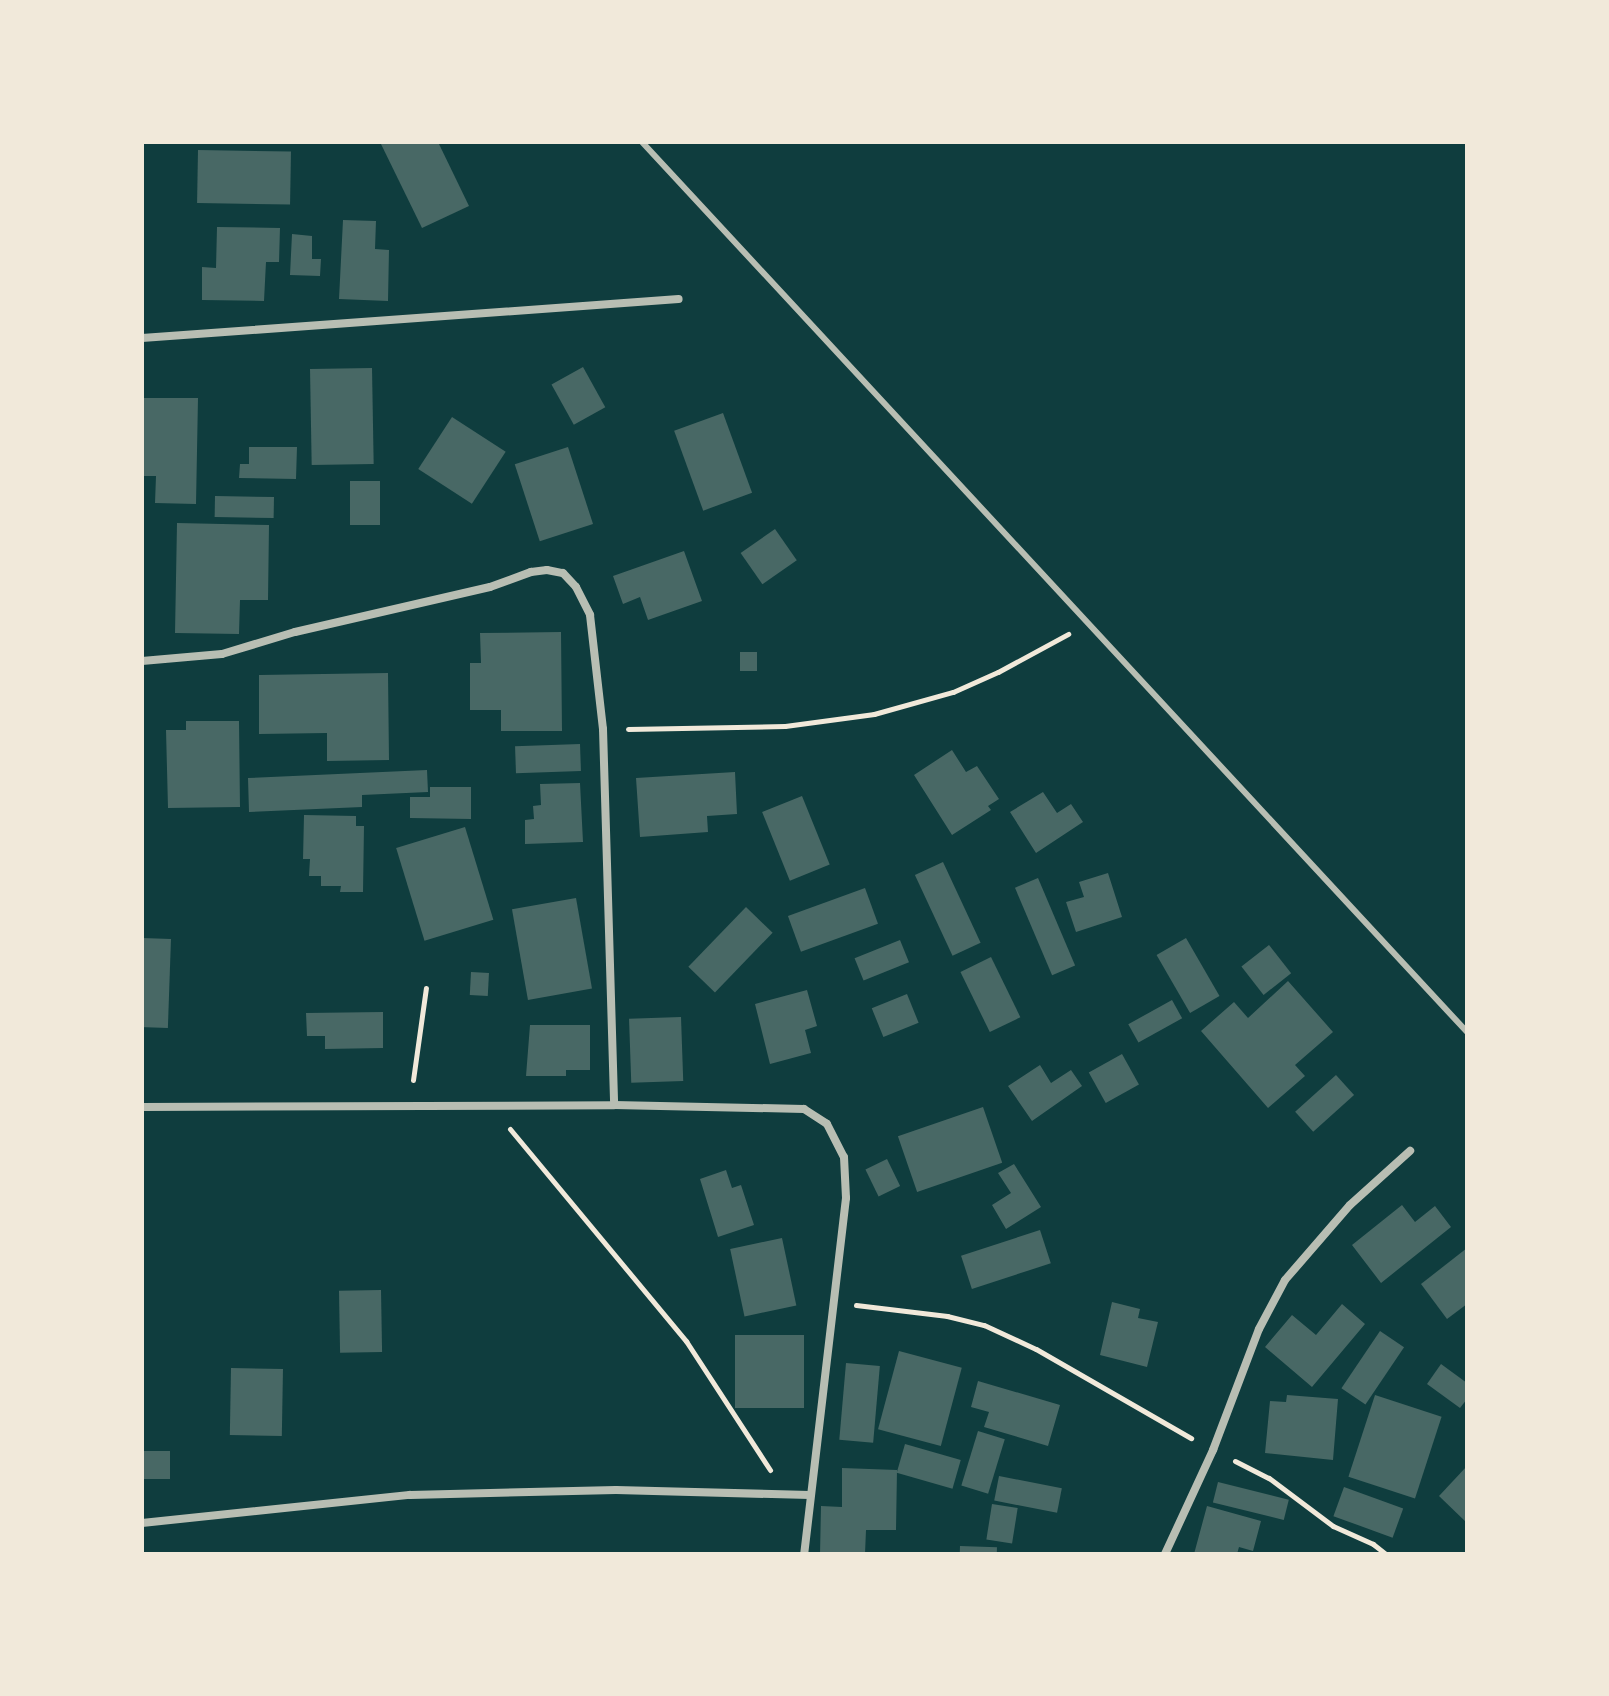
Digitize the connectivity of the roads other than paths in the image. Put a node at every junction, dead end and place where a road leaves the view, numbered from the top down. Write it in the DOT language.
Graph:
graph roads {
  1 [pos="642,142"];
  2 [pos="679,299"];
  3 [pos="142,338"];
  4 [pos="142,661"];
  5 [pos="1467,1032"];
  6 [pos="614,1105"];
  7 [pos="142,1107"];
  8 [pos="1410,1151"];
  9 [pos="810,1495"];
  10 [pos="142,1523"];
  11 [pos="804,1554"];
  12 [pos="1165,1554"];
  1 -- 5 [label="lane"];
  2 -- 3 [label="street"];
  4 -- 6 [label="street"];
  6 -- 7 [label="street"];
  6 -- 9 [label="street"];
  8 -- 12 [label="street"];
  9 -- 10 [label="street"];
  9 -- 11 [label="street"];
}
